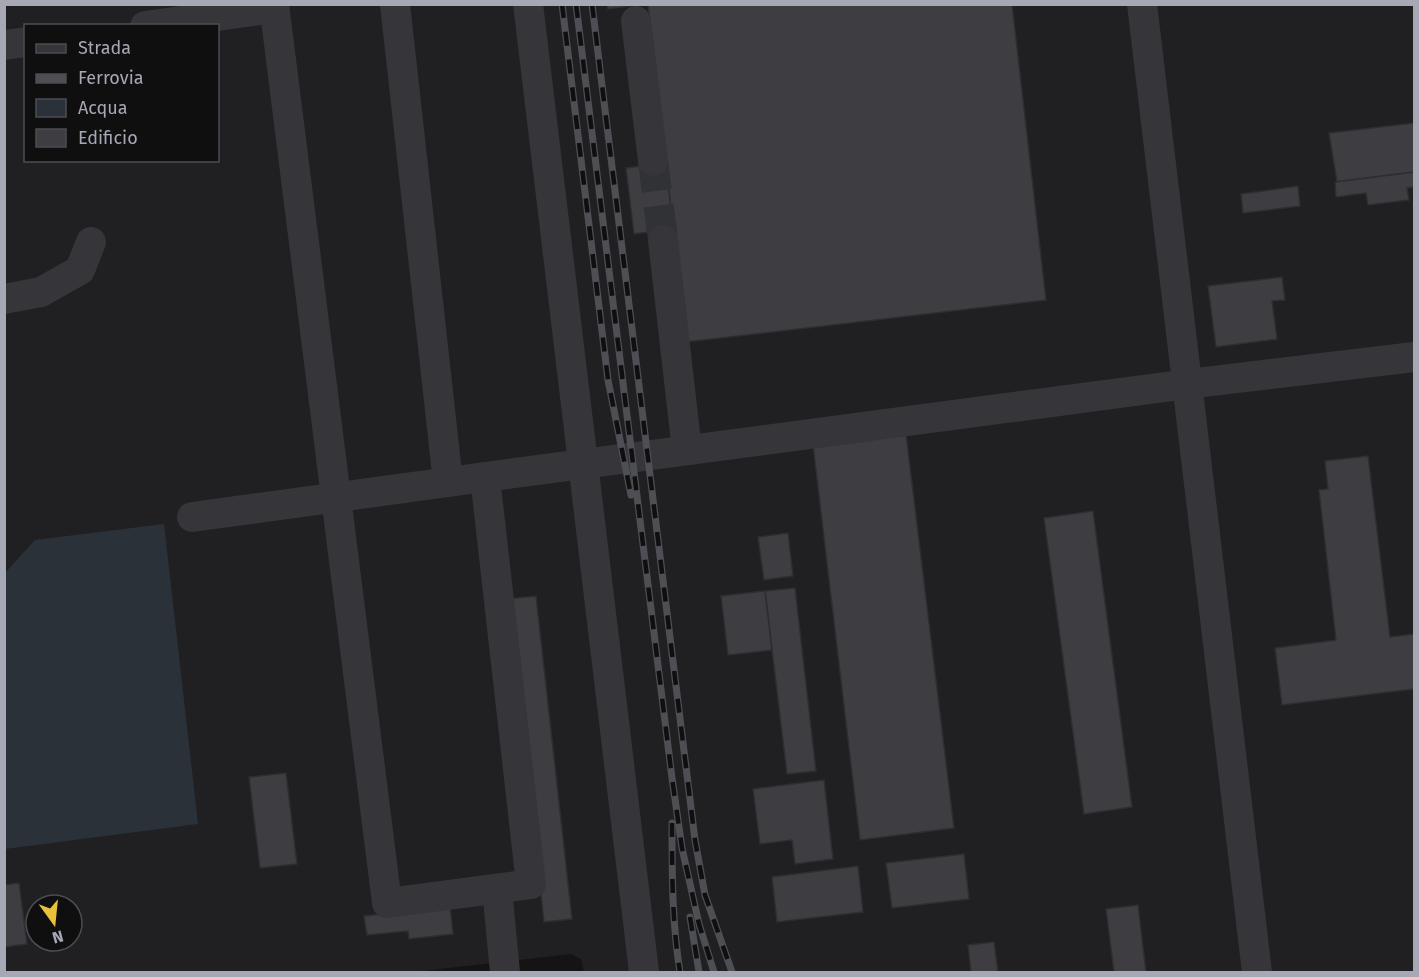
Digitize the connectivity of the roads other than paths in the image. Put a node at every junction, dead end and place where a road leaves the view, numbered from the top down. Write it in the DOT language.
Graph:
graph roads {
  1 [pos="395,4"];
  2 [pos="528,4"];
  3 [pos="1142,4"];
  4 [pos="274,6"];
  5 [pos="636,21"];
  6 [pos="158,24"];
  7 [pos="24,42"];
  8 [pos="4,45"];
  9 [pos="653,161"];
  10 [pos="663,240"];
  11 [pos="91,242"];
  12 [pos="4,299"];
  13 [pos="1414,357"];
  14 [pos="1188,384"];
  15 [pos="689,450"];
  16 [pos="583,464"];
  17 [pos="485,477"];
  18 [pos="448,482"];
  19 [pos="336,497"];
  20 [pos="192,517"];
  21 [pos="497,889"];
  22 [pos="505,972"];
  23 [pos="644,972"];
  24 [pos="1257,972"];
  1 -- 18 [label="lane"];
  2 -- 16 [label="lane"];
  3 -- 14 [label="lane"];
  4 -- 6 [label="lane"];
  4 -- 19 [label="lane"];
  5 -- 9 [label="lane"];
  7 -- 8 [label="lane"];
  10 -- 15 [label="lane"];
  11 -- 12 [label="lane"];
  13 -- 14 [label="lane"];
  14 -- 15 [label="lane"];
  14 -- 24 [label="lane"];
  15 -- 16 [label="lane"];
  16 -- 17 [label="lane"];
  16 -- 23 [label="lane"];
  17 -- 18 [label="lane"];
  17 -- 21 [label="lane"];
  18 -- 19 [label="lane"];
  19 -- 20 [label="lane"];
  19 -- 21 [label="lane"];
  21 -- 22 [label="lane"];
}
